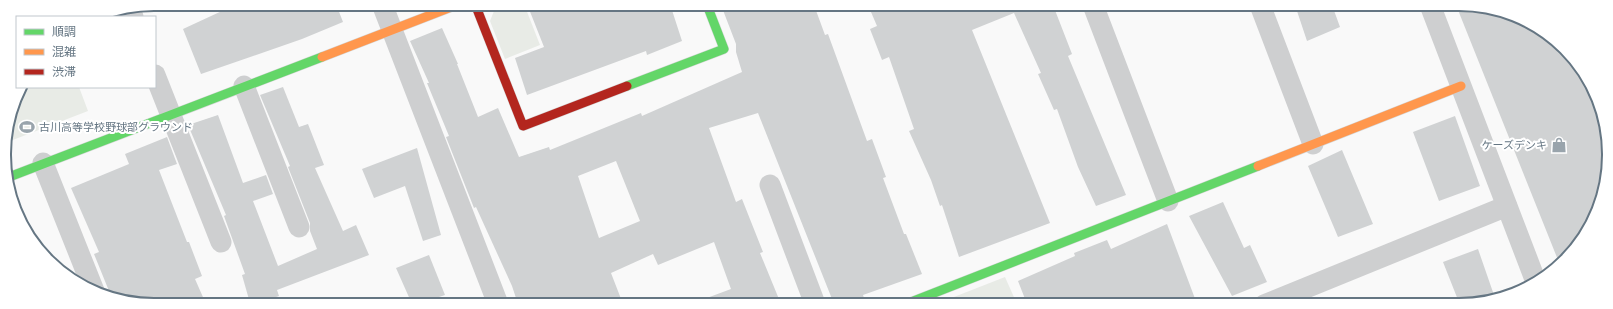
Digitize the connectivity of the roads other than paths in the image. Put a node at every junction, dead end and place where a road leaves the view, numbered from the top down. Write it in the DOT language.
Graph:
graph roads {
  1 [pos="385,11"];
  2 [pos="442,11"];
  3 [pos="479,11"];
  4 [pos="710,11"];
  5 [pos="1095,11"];
  6 [pos="1262,11"];
  7 [pos="1432,11"];
  8 [pos="392,31"];
  9 [pos="156,78"];
  10 [pos="244,86"];
  11 [pos="1461,86"];
  12 [pos="170,114"];
  13 [pos="1313,144"];
  14 [pos="43,163"];
  15 [pos="12,175"];
  16 [pos="770,185"];
  17 [pos="1168,201"];
  18 [pos="1507,206"];
  19 [pos="299,227"];
  20 [pos="221,242"];
  21 [pos="1534,277"];
  22 [pos="91,283"];
  23 [pos="496,298"];
  24 [pos="813,298"];
  25 [pos="921,298"];
  26 [pos="1279,298"];
  1 -- 8 [label="street"];
  2 -- 8 [label="street"];
  3 -- 4 [label="street"];
  5 -- 17 [label="street"];
  6 -- 13 [label="street"];
  7 -- 11 [label="street"];
  8 -- 10 [label="street"];
  8 -- 23 [label="street"];
  9 -- 12 [label="street"];
  10 -- 12 [label="street"];
  10 -- 19 [label="street"];
  11 -- 13 [label="street"];
  11 -- 18 [label="street"];
  12 -- 14 [label="street"];
  12 -- 20 [label="street"];
  13 -- 17 [label="street"];
  14 -- 15 [label="street"];
  14 -- 22 [label="street"];
  16 -- 24 [label="street"];
  17 -- 25 [label="street"];
  18 -- 21 [label="street"];
  18 -- 26 [label="street"];
}
